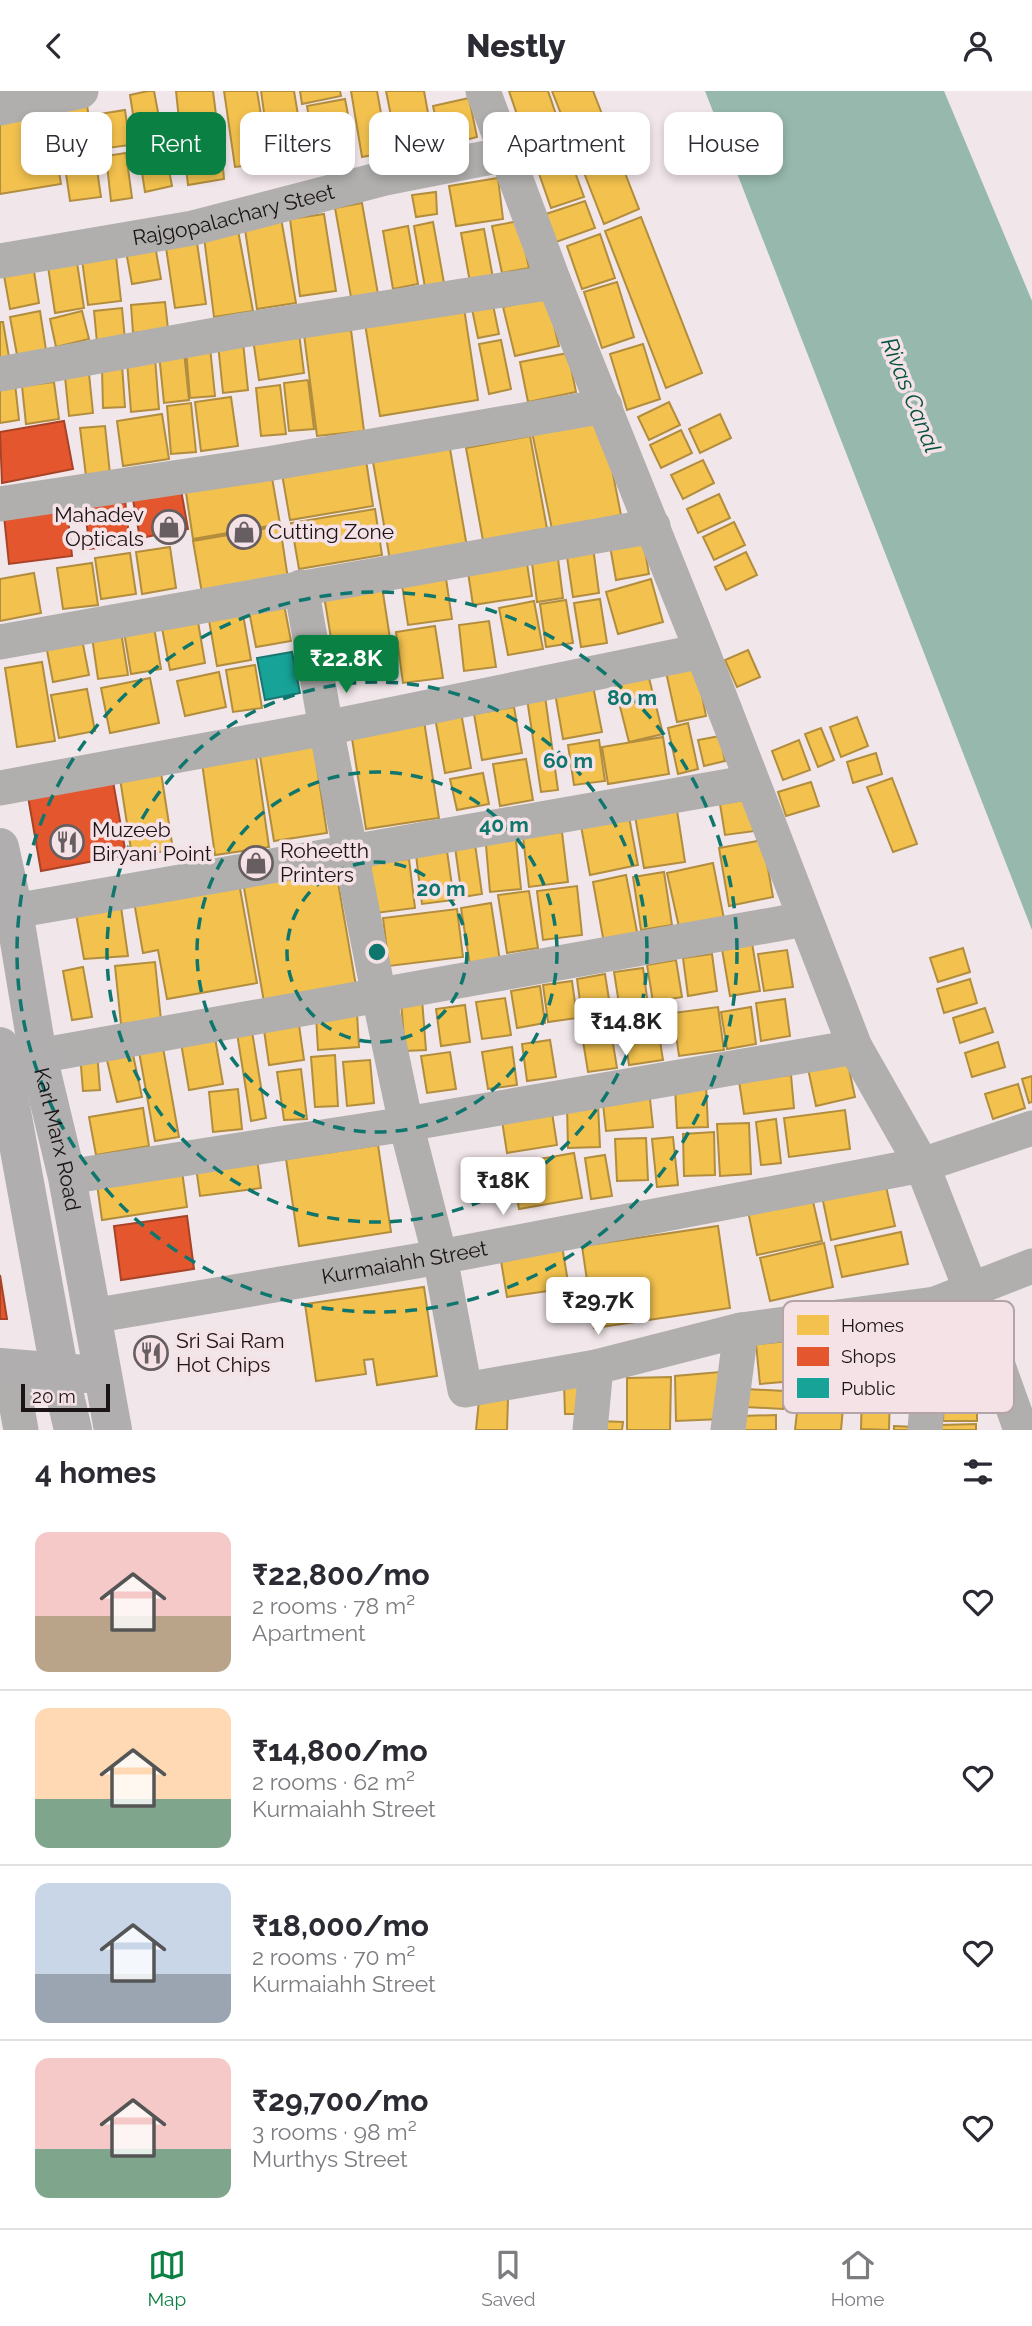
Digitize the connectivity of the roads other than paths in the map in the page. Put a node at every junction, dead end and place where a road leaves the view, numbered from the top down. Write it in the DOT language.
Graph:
graph roads {
  1 [pos="81,91"];
  2 [pos="483,91"];
  3 [pos="0,108"];
  4 [pos="491,112"];
  5 [pos="483,159"];
  6 [pos="515,175"];
  7 [pos="0,261"];
  8 [pos="554,282"];
  9 [pos="0,374"];
  10 [pos="605,407"];
  11 [pos="0,504"];
  12 [pos="653,526"];
  13 [pos="301,587"];
  14 [pos="0,642"];
  15 [pos="702,651"];
  16 [pos="326,728"];
  17 [pos="752,782"];
  18 [pos="0,788"];
  19 [pos="0,846"];
  20 [pos="351,851"];
  21 [pos="14,911"];
  22 [pos="805,919"];
  23 [pos="379,996"];
  24 [pos="855,1047"];
  25 [pos="11,1061"];
  26 [pos="406,1124"];
  27 [pos="1032,1128"];
  28 [pos="922,1165"];
  29 [pos="67,1177"];
  30 [pos="440,1257"];
  31 [pos="1032,1266"];
  32 [pos="971,1290"];
  33 [pos="943,1301"];
  34 [pos="975,1301"];
  35 [pos="92,1316"];
  36 [pos="783,1324"];
  37 [pos="741,1330"];
  38 [pos="596,1367"];
  39 [pos="5,1369"];
  40 [pos="60,1374"];
  41 [pos="102,1374"];
  42 [pos="1014,1413"];
  43 [pos="21,1430"];
  44 [pos="73,1430"];
  45 [pos="113,1430"];
  46 [pos="590,1430"];
  47 [pos="728,1430"];
  48 [pos="1020,1430"];
  1 -- 3 [label="street"];
  2 -- 4 [label="street"];
  5 -- 7 [label="street, Rajgopalachary Steet"];
  6 -- 8 [label="street"];
  8 -- 9 [label="street"];
  8 -- 10 [label="street"];
  10 -- 11 [label="street"];
  10 -- 12 [label="street"];
  12 -- 13 [label="street"];
  12 -- 15 [label="street"];
  13 -- 14 [label="street"];
  13 -- 16 [label="street"];
  15 -- 16 [label="street"];
  15 -- 17 [label="street"];
  16 -- 18 [label="street"];
  16 -- 20 [label="street"];
  17 -- 20 [label="street"];
  17 -- 22 [label="street"];
  19 -- 21 [label="main road, Karl Marx Road"];
  20 -- 21 [label="street"];
  20 -- 23 [label="street"];
  21 -- 25 [label="main road, Karl Marx Road"];
  22 -- 23 [label="street"];
  22 -- 24 [label="street"];
  23 -- 25 [label="street"];
  23 -- 26 [label="street"];
  24 -- 26 [label="street"];
  24 -- 28 [label="street"];
  25 -- 29 [label="main road, Karl Marx Road"];
  25 -- 40 [label="main road, Karl Marx Road"];
  26 -- 29 [label="street"];
  26 -- 30 [label="street"];
  27 -- 28 [label="street, Kurmaiahh Street"];
  28 -- 30 [label="street, Kurmaiahh Street"];
  28 -- 32 [label="street"];
  29 -- 35 [label="main road, Karl Marx Road"];
  30 -- 35 [label="street, Kurmaiahh Street"];
  30 -- 38 [label="street"];
  31 -- 32 [label="street"];
  32 -- 33 [label="street"];
  32 -- 34 [label="street"];
  35 -- 41 [label="main road, Karl Marx Road"];
  36 -- 37 [label="street"];
  37 -- 38 [label="street"];
  37 -- 47 [label="street"];
  38 -- 46 [label="street"];
  39 -- 40 [label="main road"];
  39 -- 43 [label="street"];
  40 -- 41 [label="main road"];
  40 -- 44 [label="main road, Karl Marx Road"];
  41 -- 45 [label="main road, Karl Marx Road"];
  42 -- 48 [label="street"];
}
